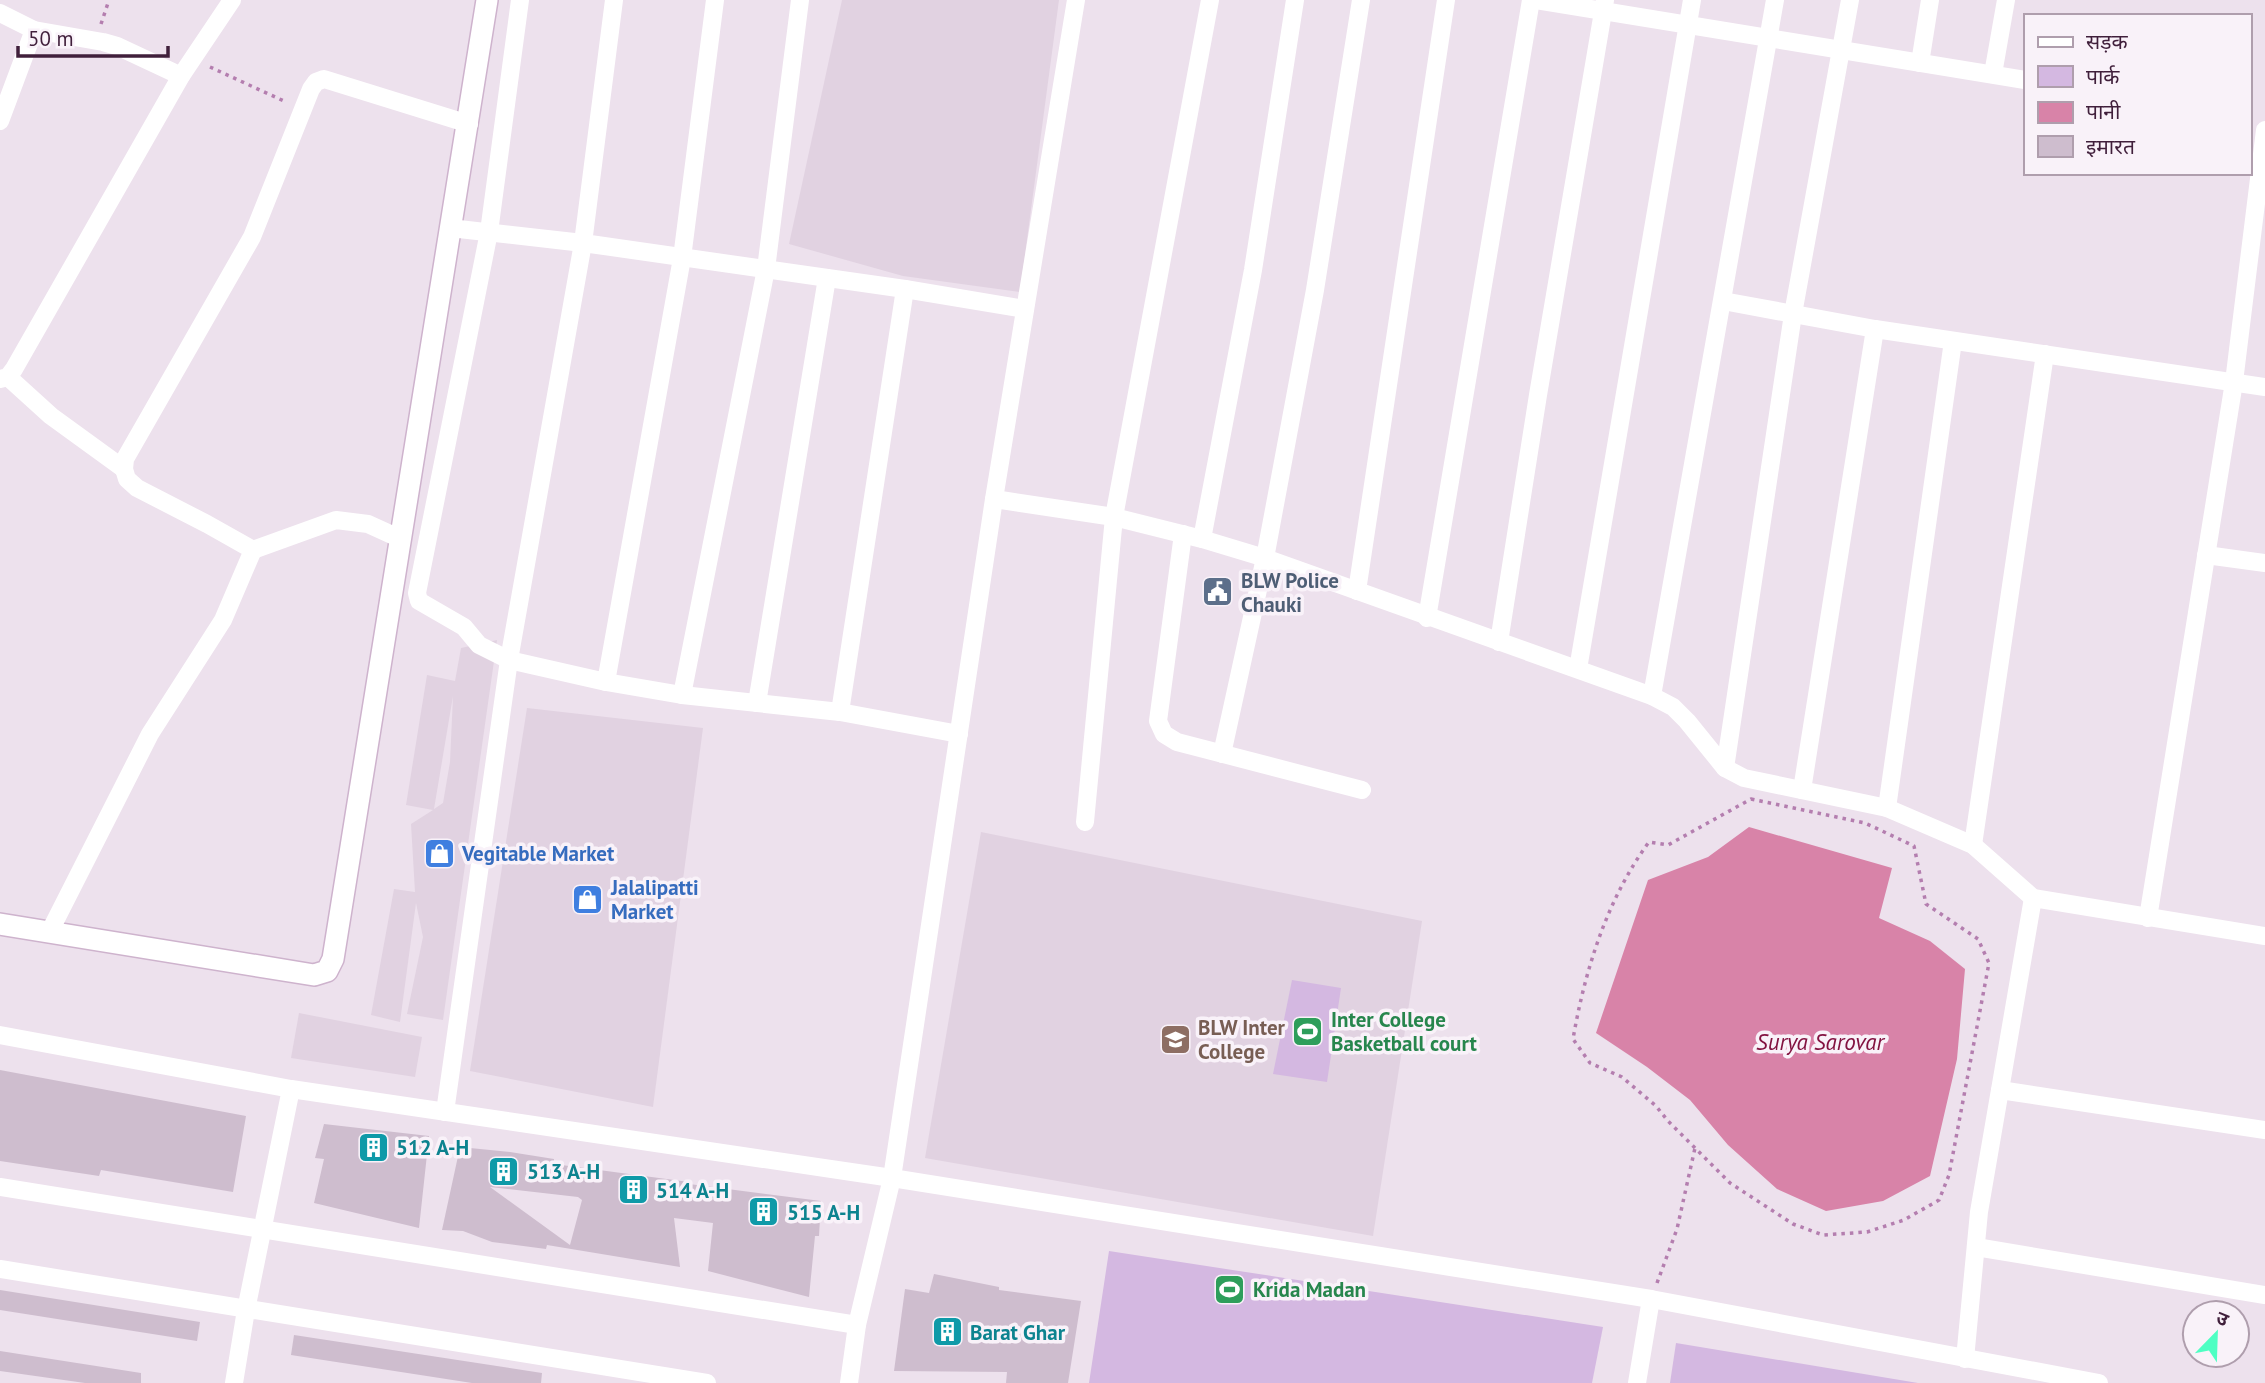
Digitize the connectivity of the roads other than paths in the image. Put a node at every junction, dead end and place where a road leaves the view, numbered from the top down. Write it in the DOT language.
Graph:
graph roads {
  1 [pos="232,0"];
  2 [pos="487,0"];
  3 [pos="520,0"];
  4 [pos="614,0"];
  5 [pos="715,0"];
  6 [pos="800,0"];
  7 [pos="1076,0"];
  8 [pos="1210,0"];
  9 [pos="1295,0"];
  10 [pos="1361,0"];
  11 [pos="1446,0"];
  12 [pos="1534,0"];
  13 [pos="1692,0"];
  14 [pos="1775,0"];
  15 [pos="1850,0"];
  16 [pos="1930,0"];
  17 [pos="2006,0"];
  18 [pos="1604,6"];
  19 [pos="0,13"];
  20 [pos="1688,25"];
  21 [pos="34,30"];
  22 [pos="1769,38"];
  23 [pos="1842,49"];
  24 [pos="1920,63"];
  25 [pos="1993,75"];
  26 [pos="181,76"];
  27 [pos="2024,80"];
  28 [pos="1,113"];
  29 [pos="469,124"];
  30 [pos="2265,130"];
  31 [pos="450,228"];
  32 [pos="489,232"];
  33 [pos="583,243"];
  34 [pos="682,258"];
  35 [pos="766,270"];
  36 [pos="827,278"];
  37 [pos="905,289"];
  38 [pos="1723,301"];
  39 [pos="1025,309"];
  40 [pos="1793,314"];
  41 [pos="1875,329"];
  42 [pos="1953,341"];
  43 [pos="2045,354"];
  44 [pos="4,378"];
  45 [pos="2234,382"];
  46 [pos="2265,387"];
  47 [pos="124,469"];
  48 [pos="994,499"];
  49 [pos="1114,517"];
  50 [pos="1183,534"];
  51 [pos="401,539"];
  52 [pos="1202,539"];
  53 [pos="253,550"];
  54 [pos="2206,555"];
  55 [pos="1265,558"];
  56 [pos="2265,564"];
  57 [pos="1357,590"];
  58 [pos="1427,618"];
  59 [pos="1499,642"];
  60 [pos="509,660"];
  61 [pos="1578,669"];
  62 [pos="606,682"];
  63 [pos="682,695"];
  64 [pos="1653,696"];
  65 [pos="757,703"];
  66 [pos="840,712"];
  67 [pos="959,734"];
  68 [pos="1222,754"];
  69 [pos="1725,768"];
  70 [pos="1362,790"];
  71 [pos="1802,790"];
  72 [pos="1887,808"];
  73 [pos="1085,822"];
  74 [pos="1973,845"];
  75 [pos="2033,898"];
  76 [pos="2148,919"];
  77 [pos="0,924"];
  78 [pos="49,933"];
  79 [pos="2265,936"];
  80 [pos="0,1035"];
  81 [pos="291,1088"];
  82 [pos="2000,1090"];
  83 [pos="445,1112"];
  84 [pos="2265,1130"];
  85 [pos="892,1178"];
  86 [pos="0,1187"];
  87 [pos="262,1230"];
  88 [pos="1976,1247"];
  89 [pos="0,1269"];
  90 [pos="2265,1295"];
  91 [pos="1651,1298"];
  92 [pos="246,1310"];
  93 [pos="857,1325"];
  94 [pos="1965,1359"];
  95 [pos="234,1383"];
  96 [pos="707,1383"];
  97 [pos="849,1383"];
  98 [pos="1637,1383"];
  99 [pos="2099,1383"];
  1 -- 26 [label="street"];
  2 -- 29 [label="street"];
  3 -- 32 [label="street"];
  4 -- 33 [label="street"];
  5 -- 34 [label="street"];
  6 -- 35 [label="street"];
  7 -- 39 [label="street"];
  8 -- 49 [label="street"];
  9 -- 52 [label="street"];
  10 -- 55 [label="street"];
  11 -- 57 [label="street"];
  12 -- 18 [label="street"];
  12 -- 58 [label="street"];
  13 -- 20 [label="street"];
  14 -- 22 [label="street"];
  15 -- 23 [label="street"];
  16 -- 24 [label="street"];
  17 -- 25 [label="street"];
  18 -- 20 [label="street"];
  18 -- 59 [label="street"];
  19 -- 21 [label="street"];
  20 -- 22 [label="street"];
  20 -- 61 [label="street"];
  21 -- 26 [label="street"];
  21 -- 28 [label="street"];
  22 -- 23 [label="street"];
  22 -- 38 [label="street"];
  23 -- 24 [label="street"];
  23 -- 40 [label="street"];
  24 -- 25 [label="street"];
  25 -- 27 [label="street"];
  26 -- 44 [label="street"];
  29 -- 31 [label="street"];
  29 -- 47 [label="street"];
  30 -- 45 [label="street"];
  31 -- 32 [label="street"];
  31 -- 51 [label="street"];
  32 -- 33 [label="street"];
  32 -- 60 [label="street"];
  33 -- 34 [label="street"];
  33 -- 60 [label="street"];
  34 -- 35 [label="street"];
  34 -- 62 [label="street"];
  35 -- 36 [label="street"];
  35 -- 63 [label="street"];
  36 -- 37 [label="street"];
  36 -- 65 [label="street"];
  37 -- 39 [label="street"];
  37 -- 66 [label="street"];
  38 -- 40 [label="street"];
  38 -- 64 [label="street"];
  39 -- 48 [label="street"];
  40 -- 41 [label="street"];
  40 -- 69 [label="street"];
  41 -- 42 [label="street"];
  41 -- 71 [label="street"];
  42 -- 43 [label="street"];
  42 -- 72 [label="street"];
  43 -- 45 [label="street"];
  43 -- 74 [label="street"];
  44 -- 47 [label="street"];
  45 -- 46 [label="street"];
  45 -- 54 [label="street"];
  47 -- 53 [label="street"];
  48 -- 49 [label="street"];
  48 -- 67 [label="street"];
  49 -- 50 [label="street"];
  49 -- 73 [label="street"];
  50 -- 52 [label="street"];
  50 -- 68 [label="street"];
  51 -- 53 [label="street"];
  51 -- 78 [label="street"];
  52 -- 55 [label="street"];
  53 -- 78 [label="street"];
  54 -- 56 [label="street"];
  54 -- 76 [label="street"];
  55 -- 57 [label="street"];
  55 -- 68 [label="street"];
  57 -- 58 [label="street"];
  58 -- 59 [label="street"];
  59 -- 61 [label="street"];
  60 -- 62 [label="street"];
  60 -- 83 [label="street"];
  61 -- 64 [label="street"];
  62 -- 63 [label="street"];
  63 -- 65 [label="street"];
  64 -- 69 [label="street"];
  65 -- 66 [label="street"];
  66 -- 67 [label="street"];
  67 -- 85 [label="street"];
  68 -- 70 [label="street"];
  69 -- 71 [label="street"];
  71 -- 72 [label="street"];
  72 -- 74 [label="street"];
  74 -- 75 [label="street"];
  75 -- 76 [label="street"];
  75 -- 82 [label="street"];
  76 -- 79 [label="street"];
  77 -- 78 [label="street"];
  80 -- 81 [label="street"];
  81 -- 83 [label="street"];
  81 -- 87 [label="street"];
  82 -- 84 [label="street"];
  82 -- 88 [label="street"];
  83 -- 85 [label="street"];
  85 -- 91 [label="street"];
  85 -- 93 [label="street"];
  86 -- 87 [label="street"];
  87 -- 92 [label="street"];
  87 -- 93 [label="street"];
  88 -- 90 [label="street"];
  88 -- 94 [label="street"];
  89 -- 92 [label="street"];
  91 -- 94 [label="street"];
  91 -- 98 [label="street"];
  92 -- 95 [label="street"];
  92 -- 96 [label="street"];
  93 -- 97 [label="street"];
  94 -- 99 [label="street"];
}
